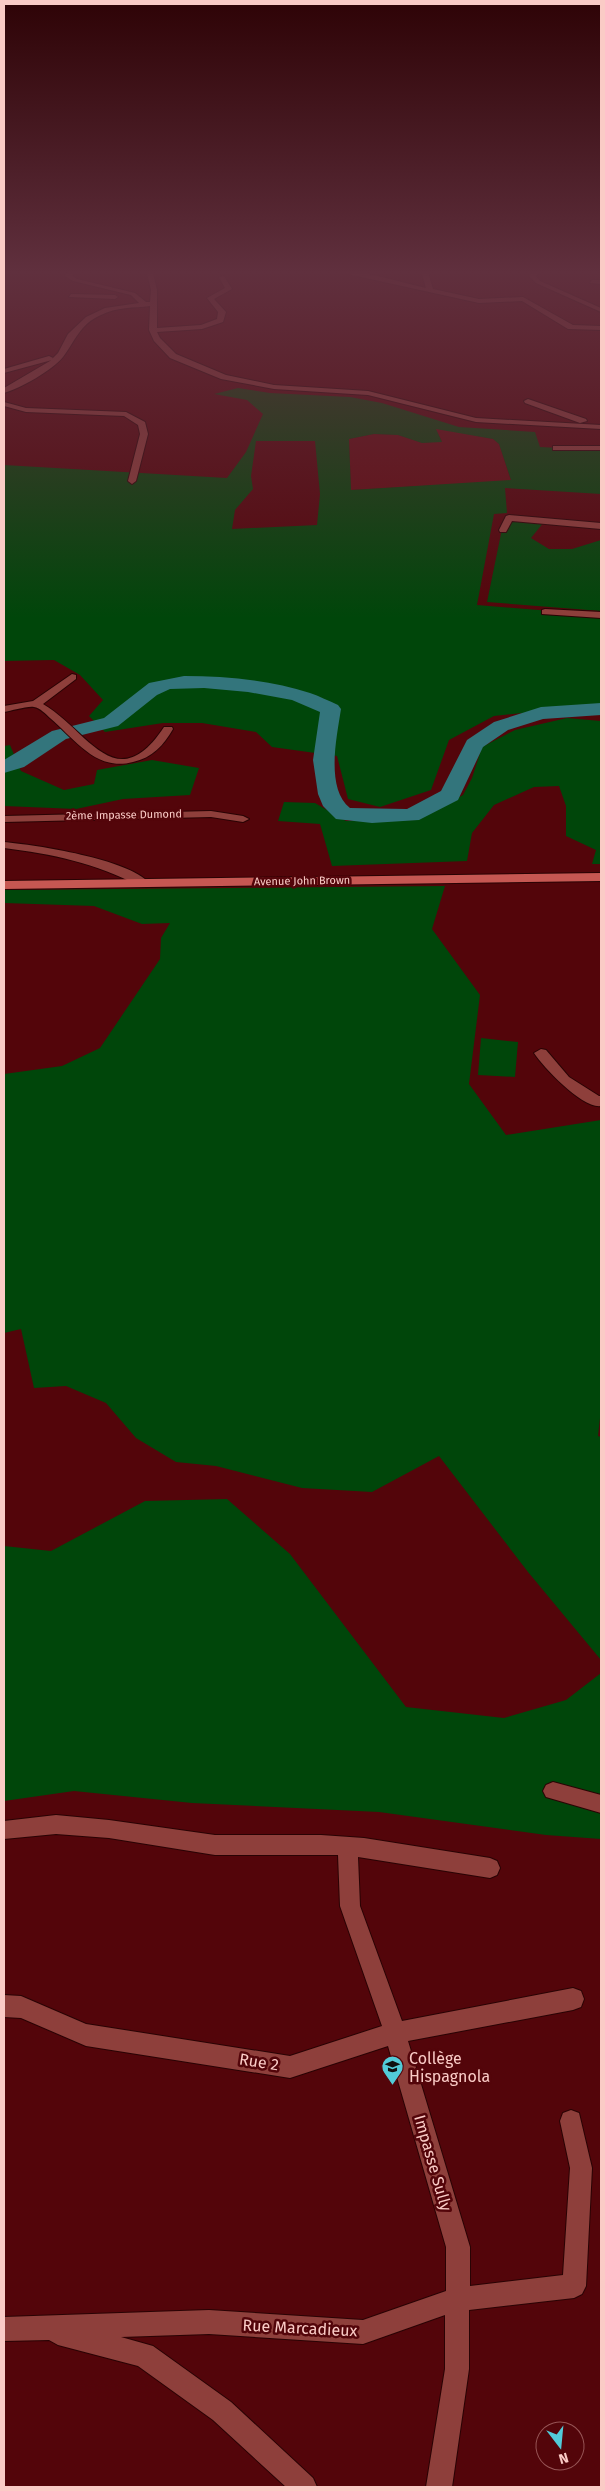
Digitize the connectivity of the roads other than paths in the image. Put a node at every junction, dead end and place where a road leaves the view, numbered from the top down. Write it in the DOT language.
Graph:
graph roads {
  1 [pos="263,385"];
  2 [pos="528,401"];
  3 [pos="4,404"];
  4 [pos="601,427"];
  5 [pos="556,448"];
  6 [pos="601,448"];
  7 [pos="132,481"];
  8 [pos="601,526"];
  9 [pos="503,530"];
  10 [pos="545,612"];
  11 [pos="601,614"];
  12 [pos="72,677"];
  13 [pos="36,704"];
  14 [pos="4,709"];
  15 [pos="168,729"];
  16 [pos="4,819"];
  17 [pos="243,819"];
  18 [pos="4,844"];
  19 [pos="601,877"];
  20 [pos="143,883"];
  21 [pos="4,885"];
  22 [pos="541,1053"];
  23 [pos="600,1101"];
  24 [pos="553,1790"];
  25 [pos="601,1804"];
  26 [pos="4,1830"];
  27 [pos="348,1847"];
  28 [pos="490,1868"];
  29 [pos="573,1999"];
  30 [pos="4,2006"];
  31 [pos="395,2032"];
  32 [pos="570,2121"];
  33 [pos="458,2299"];
  34 [pos="4,2329"];
  35 [pos="42,2329"];
  36 [pos="304,2487"];
  37 [pos="440,2487"];
  1 -- 4 [label="street"];
  2 -- 4 [label="street"];
  3 -- 7 [label="street"];
  5 -- 6 [label="street"];
  8 -- 9 [label="street"];
  10 -- 11 [label="street"];
  12 -- 13 [label="street"];
  13 -- 14 [label="street"];
  13 -- 15 [label="street"];
  16 -- 17 [label="street, 2ème Impasse Dumond"];
  18 -- 20 [label="street"];
  19 -- 20 [label="main road, Avenue John Brown"];
  20 -- 21 [label="main road, Avenue John Brown"];
  22 -- 23 [label="street"];
  24 -- 25 [label="street"];
  26 -- 27 [label="street"];
  27 -- 28 [label="street"];
  27 -- 31 [label="street, Impasse Sully"];
  29 -- 31 [label="street, Rue 2"];
  30 -- 31 [label="street, Rue 2"];
  31 -- 33 [label="street, Impasse Sully"];
  32 -- 33 [label="street, Rue Marcadieux"];
  33 -- 35 [label="street, Rue Marcadieux"];
  33 -- 37 [label="street, Impasse Sully"];
  34 -- 35 [label="street, Rue Marcadieux"];
  35 -- 36 [label="street"];
}
